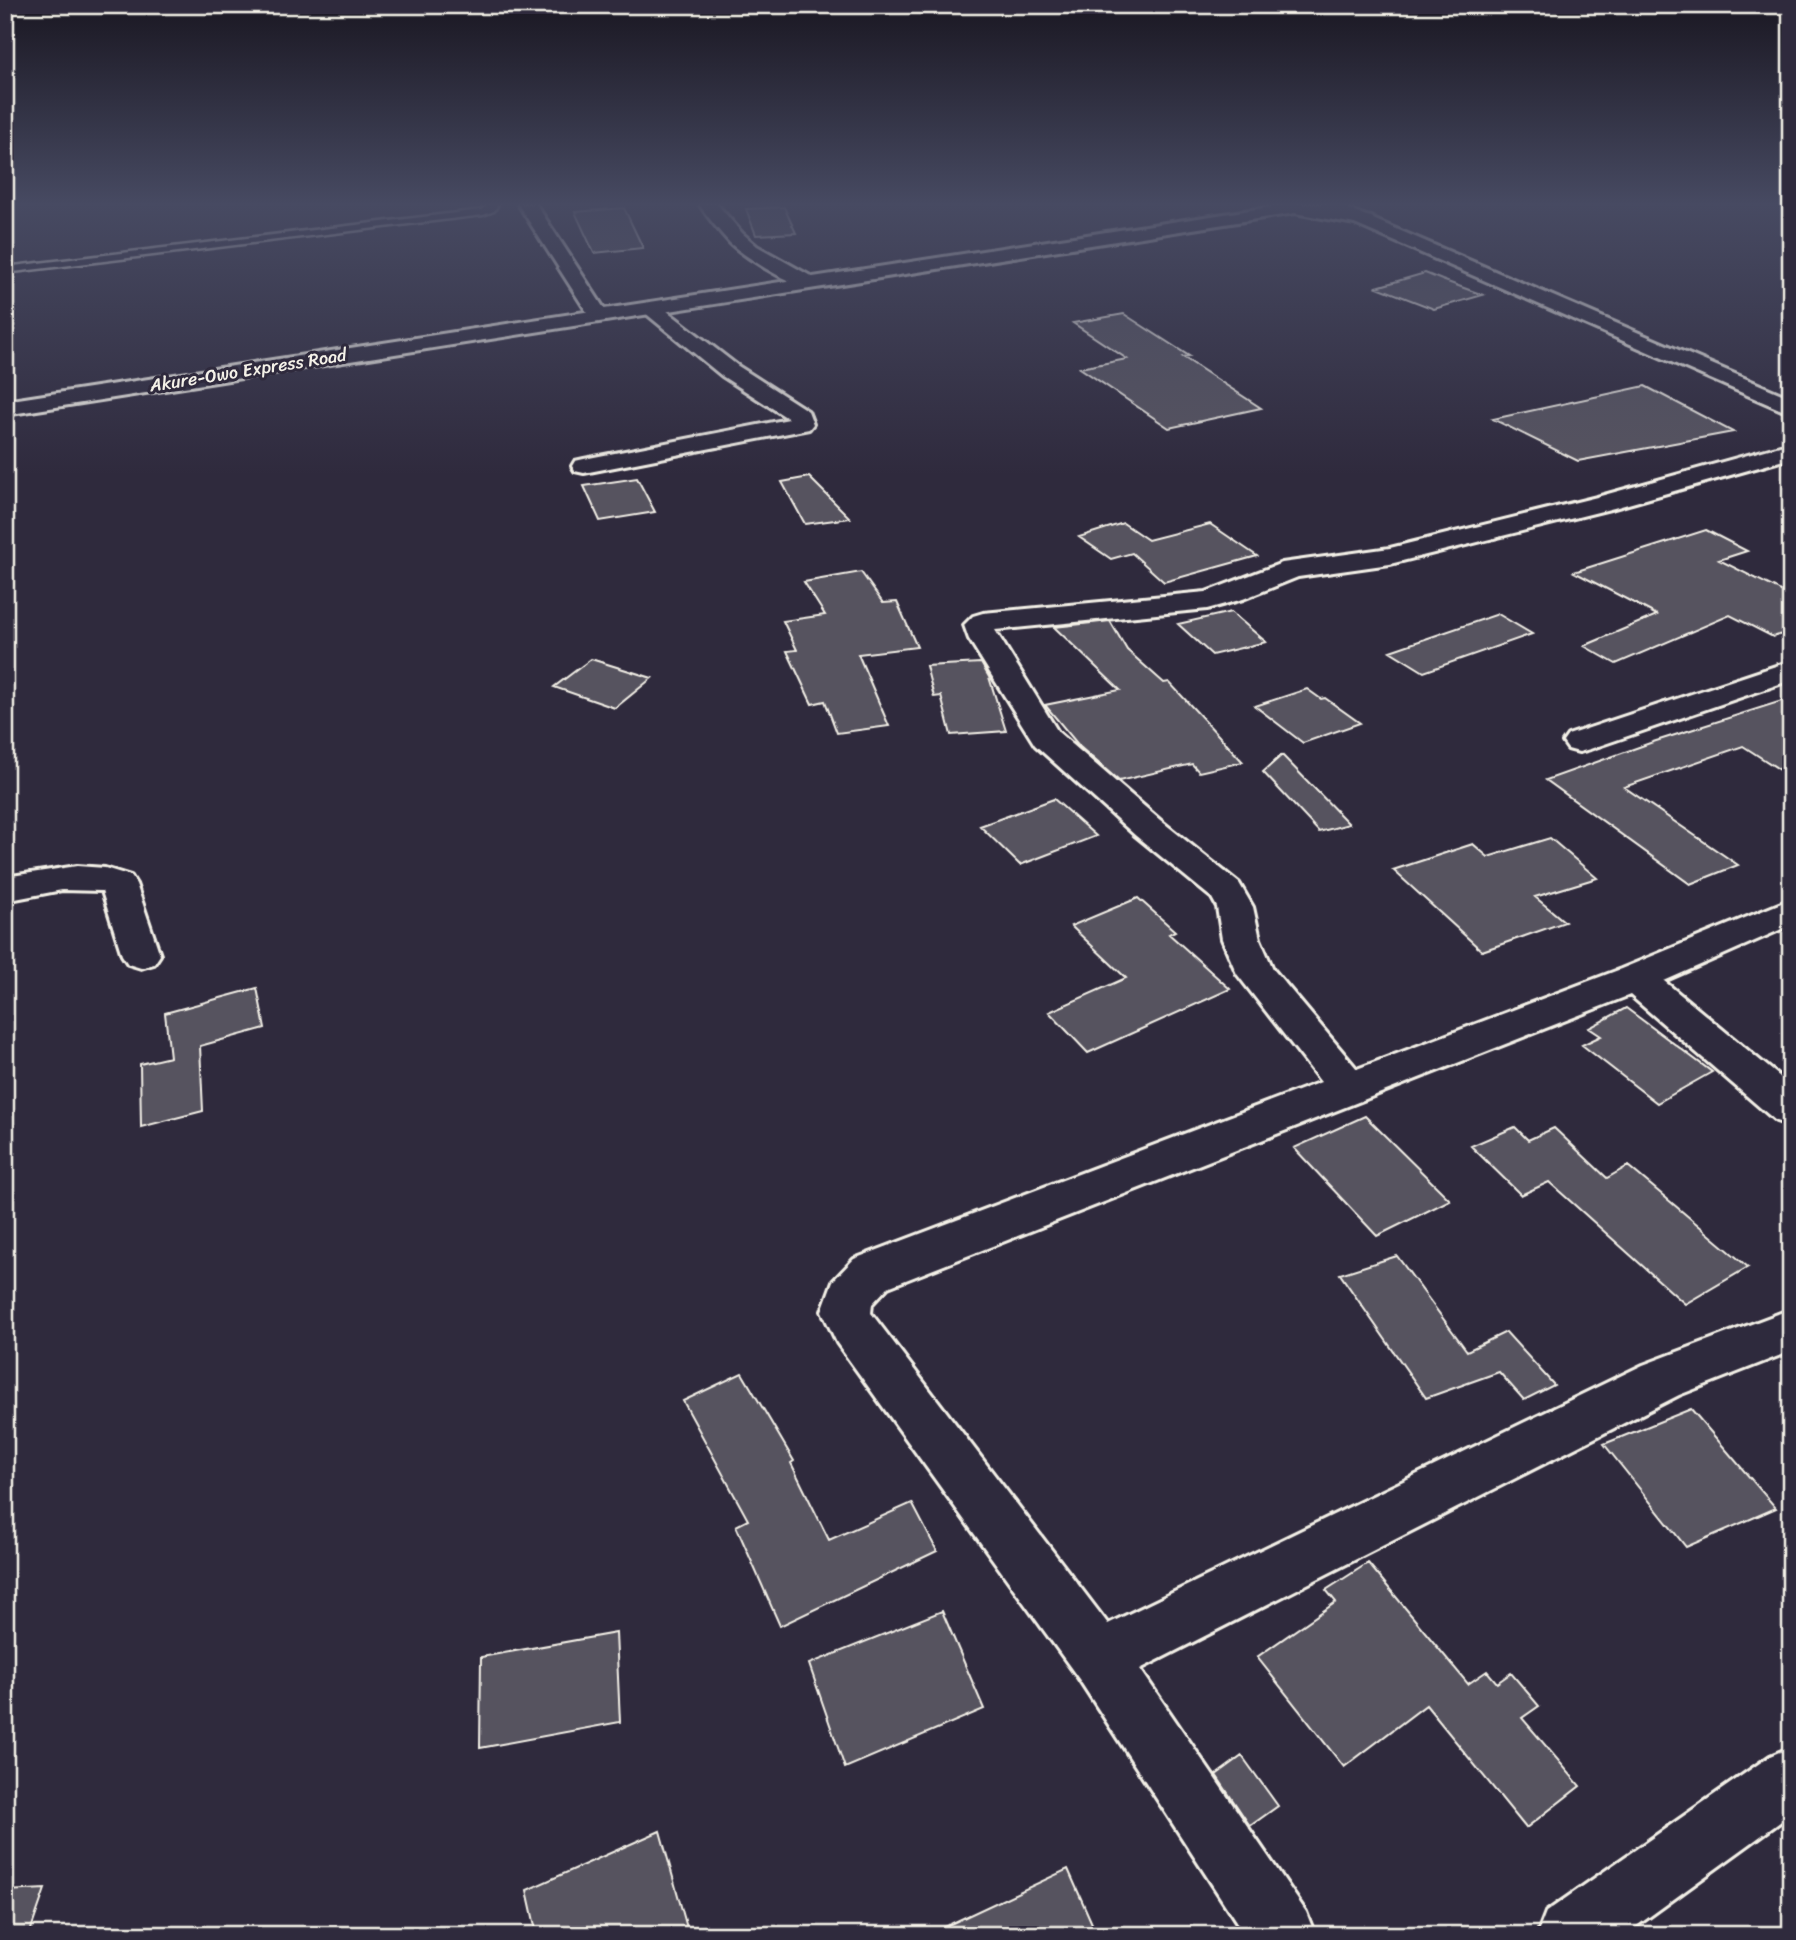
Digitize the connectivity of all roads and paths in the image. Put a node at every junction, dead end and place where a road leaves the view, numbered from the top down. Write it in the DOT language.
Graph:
graph roads {
  1 [pos="585,295"];
  2 [pos="736,295"];
  3 [pos="1542,295"];
  4 [pos="651,308"];
  5 [pos="599,316"];
  6 [pos="1791,407"];
  7 [pos="5,408"];
  8 [pos="1791,450"];
  9 [pos="584,466"];
  10 [pos="1791,670"];
  11 [pos="1579,742"];
  12 [pos="5,889"];
  13 [pos="1791,911"];
  14 [pos="141,955"];
  15 [pos="1634,978"];
  16 [pos="1349,1088"];
  17 [pos="1791,1110"];
  18 [pos="1791,1331"];
  19 [pos="1099,1659"];
  20 [pos="1791,1777"];
  21 [pos="1283,1935"];
  22 [pos="1569,1935"];
  1 -- 5 [label="main road"];
  2 -- 4 [label="main road, Akure-Owo Express Road"];
  3 -- 6 [label="main road"];
  4 -- 5 [label="main road, Akure-Owo Express Road"];
  4 -- 9 [label="main road"];
  5 -- 7 [label="main road, Akure-Owo Express Road"];
  8 -- 16 [label="main road"];
  10 -- 11 [label="main road"];
  12 -- 14 [label="main road"];
  13 -- 15 [label="main road"];
  15 -- 16 [label="main road"];
  15 -- 17 [label="main road"];
  16 -- 19 [label="main road"];
  18 -- 19 [label="main road"];
  19 -- 21 [label="main road"];
  20 -- 22 [label="main road"];
}
